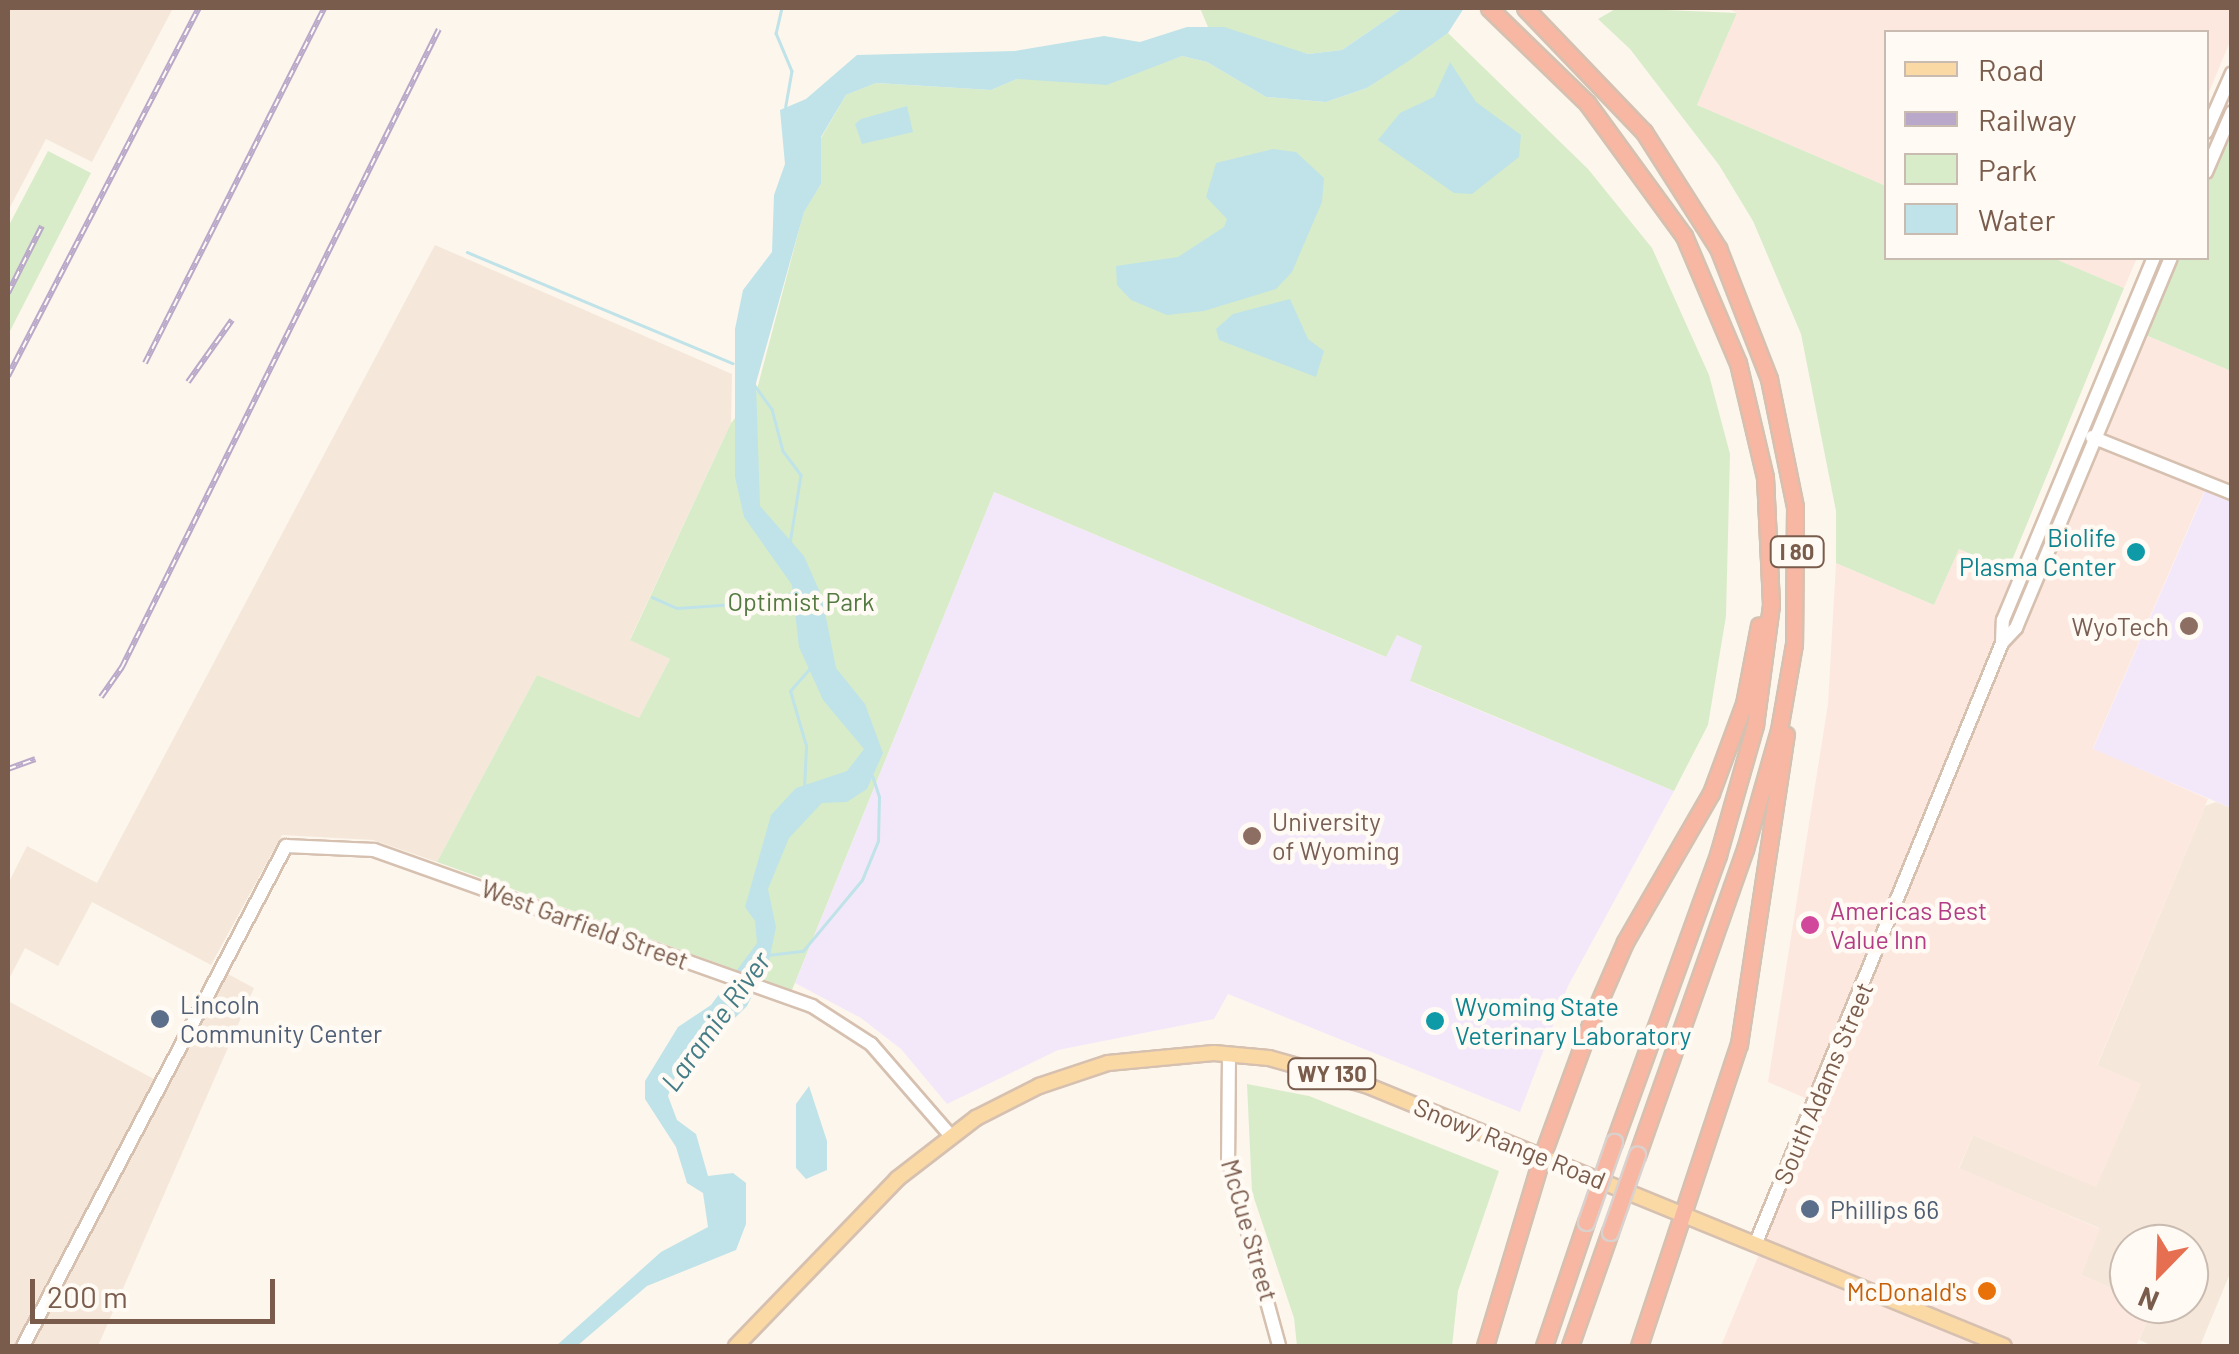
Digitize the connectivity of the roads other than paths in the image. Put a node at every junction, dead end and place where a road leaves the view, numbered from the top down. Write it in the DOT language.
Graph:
graph roads {
  1 [pos="1488,8"];
  2 [pos="1524,8"];
  3 [pos="2232,73"];
  4 [pos="2232,112"];
  5 [pos="2209,125"];
  6 [pos="2209,165"];
  7 [pos="2153,260"];
  8 [pos="2170,260"];
  9 [pos="1738,363"];
  10 [pos="2080,432"];
  11 [pos="2096,438"];
  12 [pos="2232,493"];
  13 [pos="2002,643"];
  14 [pos="1791,672"];
  15 [pos="1228,1054"];
  16 [pos="950,1135"];
  17 [pos="1542,1156"];
  18 [pos="1683,1215"];
  19 [pos="1756,1244"];
  20 [pos="23,1346"];
  21 [pos="736,1346"];
  22 [pos="1279,1346"];
  23 [pos="1485,1346"];
  24 [pos="1544,1346"];
  25 [pos="1570,1346"];
  26 [pos="1639,1346"];
  27 [pos="2004,1346"];
  1 -- 9 [label="highway, I 80"];
  2 -- 14 [label="highway, I 80"];
  3 -- 5 [label="street"];
  4 -- 6 [label="street"];
  7 -- 10 [label="street, South Adams Street"];
  8 -- 11 [label="street, South Adams Street"];
  9 -- 17 [label="highway"];
  9 -- 24 [label="highway, I 80, bridge"];
  10 -- 11 [label="street"];
  10 -- 13 [label="street, South Adams Street"];
  11 -- 12 [label="street"];
  11 -- 13 [label="street, South Adams Street"];
  13 -- 19 [label="street, South Adams Street"];
  14 -- 18 [label="highway"];
  14 -- 25 [label="highway, I 80, bridge"];
  15 -- 16 [label="main road, Snowy Range Road / WY 130"];
  15 -- 17 [label="main road, Snowy Range Road / WY 130"];
  15 -- 22 [label="street, McCue Street"];
  16 -- 20 [label="street, West Garfield Street"];
  16 -- 21 [label="main road, Snowy Range Road / WY 130"];
  17 -- 18 [label="main road, Snowy Range Road / WY 130"];
  17 -- 23 [label="highway"];
  18 -- 19 [label="main road, Snowy Range Road / WY 130"];
  18 -- 26 [label="highway"];
  19 -- 27 [label="main road, Snowy Range Road / WY 130"];
}
